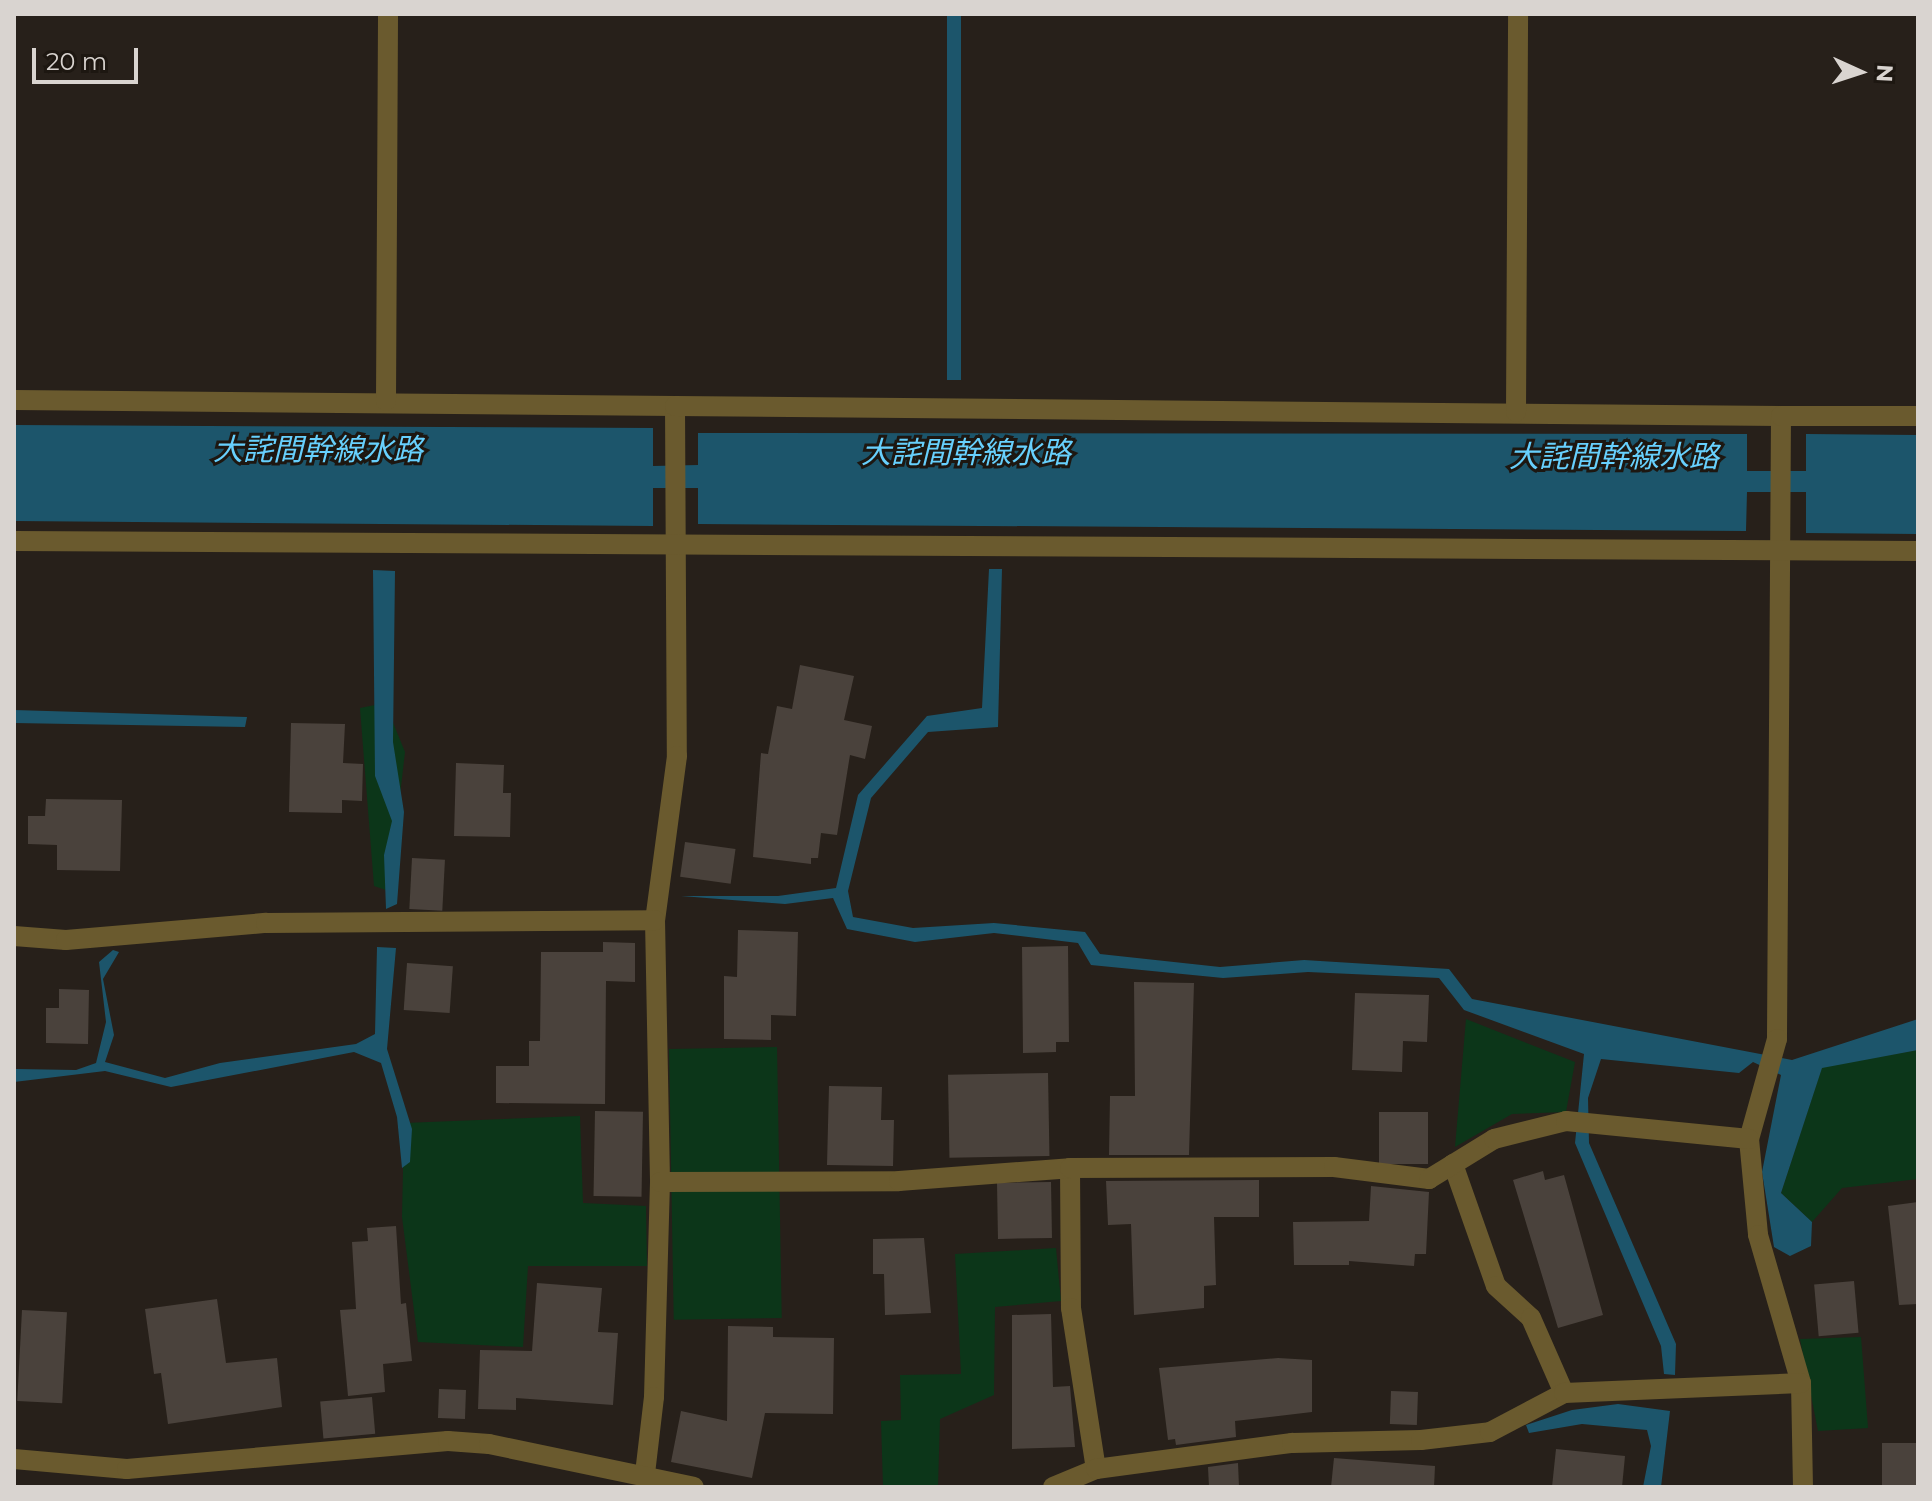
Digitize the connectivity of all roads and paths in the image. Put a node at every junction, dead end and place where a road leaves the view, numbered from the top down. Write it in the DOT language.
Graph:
graph roads {
  1 [pos="388,14"];
  2 [pos="1518,14"];
  3 [pos="14,400"];
  4 [pos="386,401"];
  5 [pos="675,406"];
  6 [pos="1516,412"];
  7 [pos="1781,416"];
  8 [pos="1918,416"];
  9 [pos="14,541"];
  10 [pos="678,545"];
  11 [pos="1780,550"];
  12 [pos="1918,551"];
  13 [pos="655,920"];
  14 [pos="14,936"];
  15 [pos="1749,1139"];
  16 [pos="1453,1164"];
  17 [pos="1070,1168"];
  18 [pos="660,1182"];
  19 [pos="1801,1383"];
  20 [pos="1564,1393"];
  21 [pos="14,1459"];
  22 [pos="1096,1469"];
  23 [pos="645,1474"];
  24 [pos="694,1487"];
  25 [pos="1053,1487"];
  26 [pos="1803,1487"];
  1 -- 4 [label="street"];
  2 -- 6 [label="street"];
  3 -- 4 [label="street"];
  4 -- 5 [label="street"];
  5 -- 6 [label="street"];
  5 -- 10 [label="street"];
  6 -- 7 [label="street"];
  7 -- 8 [label="street"];
  7 -- 11 [label="street"];
  9 -- 10 [label="street"];
  10 -- 11 [label="street"];
  10 -- 13 [label="street"];
  11 -- 12 [label="street"];
  11 -- 15 [label="street"];
  13 -- 14 [label="street"];
  13 -- 18 [label="street"];
  15 -- 16 [label="street"];
  15 -- 19 [label="street"];
  16 -- 17 [label="street"];
  16 -- 20 [label="street"];
  17 -- 18 [label="street"];
  17 -- 22 [label="street"];
  18 -- 23 [label="street"];
  19 -- 20 [label="street"];
  19 -- 26 [label="street"];
  20 -- 22 [label="street"];
  21 -- 23 [label="street"];
  22 -- 25 [label="street"];
  23 -- 24 [label="street"];
}
